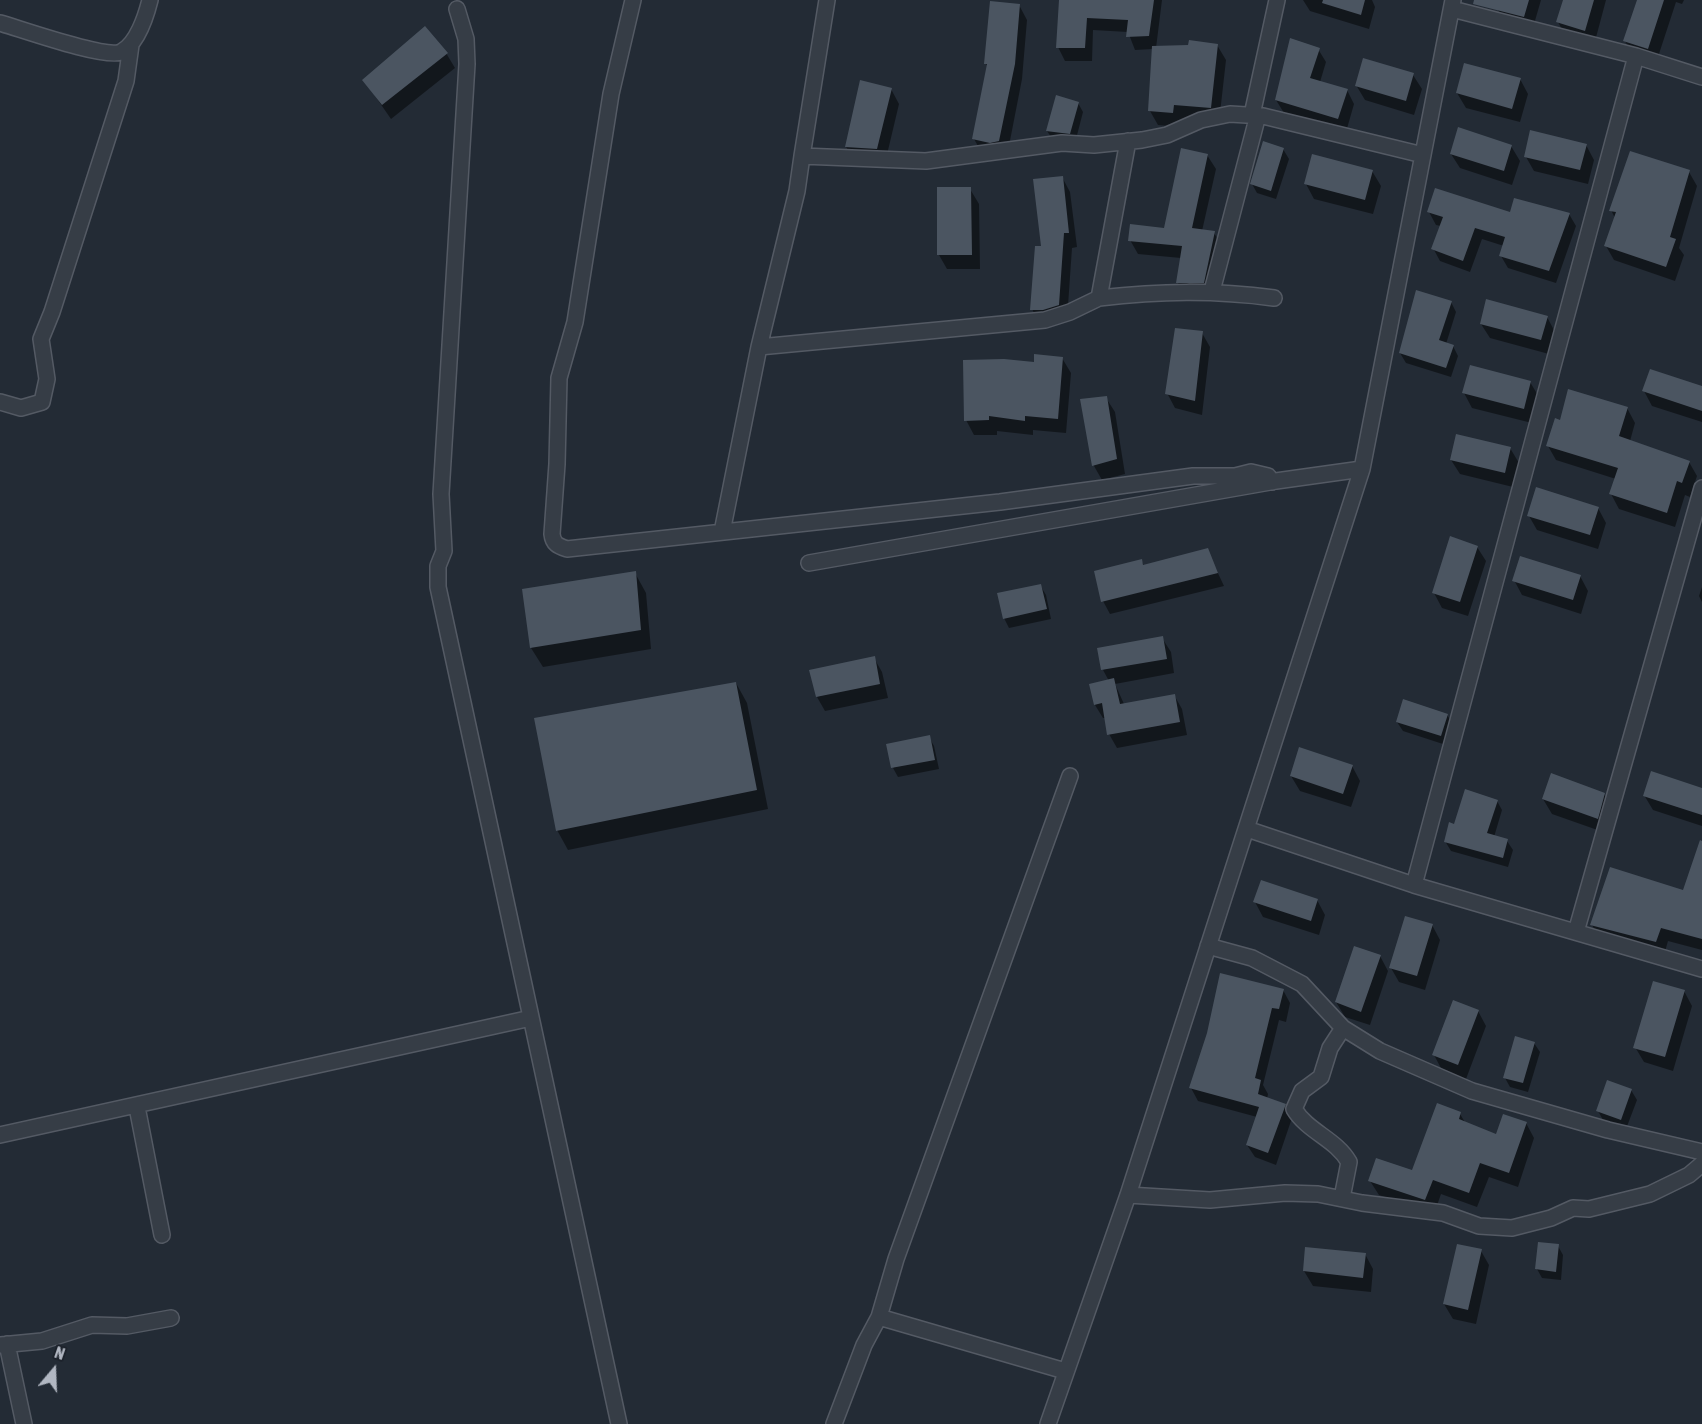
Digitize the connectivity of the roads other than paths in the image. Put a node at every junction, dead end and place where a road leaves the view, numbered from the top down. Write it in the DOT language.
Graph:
graph roads {
  1 [pos="150,0"];
  2 [pos="633,0"];
  3 [pos="827,0"];
  4 [pos="1277,0"];
  5 [pos="1452,5"];
  6 [pos="457,9"];
  7 [pos="0,23"];
  8 [pos="131,45"];
  9 [pos="1636,56"];
  10 [pos="1702,77"];
  11 [pos="1255,115"];
  12 [pos="1128,141"];
  13 [pos="1423,154"];
  14 [pos="802,156"];
  15 [pos="1212,291"];
  16 [pos="1099,298"];
  17 [pos="1274,298"];
  18 [pos="759,346"];
  19 [pos="0,402"];
  20 [pos="1362,469"];
  21 [pos="1272,482"];
  22 [pos="1702,488"];
  23 [pos="722,532"];
  24 [pos="809,563"];
  25 [pos="1070,776"];
  26 [pos="1247,829"];
  27 [pos="1414,885"];
  28 [pos="1576,932"];
  29 [pos="1208,946"];
  30 [pos="1702,969"];
  31 [pos="531,1018"];
  32 [pos="1343,1028"];
  33 [pos="137,1107"];
  34 [pos="0,1136"];
  35 [pos="1702,1152"];
  36 [pos="1702,1164"];
  37 [pos="1128,1195"];
  38 [pos="1342,1198"];
  39 [pos="162,1235"];
  40 [pos="879,1317"];
  41 [pos="171,1318"];
  42 [pos="3,1344"];
  43 [pos="1065,1371"];
  44 [pos="24,1424"];
  45 [pos="619,1424"];
  46 [pos="834,1424"];
  47 [pos="1048,1424"];
  1 -- 8 [label="street"];
  2 -- 23 [label="street"];
  3 -- 14 [label="street"];
  4 -- 11 [label="street"];
  5 -- 9 [label="street"];
  5 -- 13 [label="street"];
  6 -- 31 [label="street"];
  7 -- 8 [label="street"];
  8 -- 19 [label="street"];
  9 -- 10 [label="street"];
  9 -- 27 [label="street"];
  11 -- 12 [label="street"];
  11 -- 13 [label="street"];
  11 -- 15 [label="street"];
  12 -- 14 [label="street"];
  12 -- 16 [label="street"];
  13 -- 20 [label="street"];
  14 -- 18 [label="street"];
  15 -- 16 [label="street"];
  15 -- 17 [label="street"];
  16 -- 18 [label="street"];
  18 -- 23 [label="street"];
  20 -- 21 [label="street"];
  20 -- 26 [label="street"];
  21 -- 23 [label="street"];
  21 -- 24 [label="street"];
  22 -- 28 [label="street"];
  25 -- 40 [label="street"];
  26 -- 27 [label="street"];
  26 -- 29 [label="street"];
  27 -- 28 [label="street"];
  28 -- 30 [label="street"];
  29 -- 32 [label="street"];
  29 -- 37 [label="street"];
  31 -- 33 [label="street"];
  31 -- 45 [label="street"];
  32 -- 35 [label="street"];
  32 -- 38 [label="street"];
  33 -- 34 [label="street"];
  33 -- 39 [label="street"];
  36 -- 38 [label="street"];
  37 -- 38 [label="street"];
  37 -- 43 [label="street"];
  40 -- 43 [label="street"];
  40 -- 46 [label="street"];
  41 -- 42 [label="street"];
  42 -- 44 [label="street"];
  43 -- 47 [label="street"];
}
